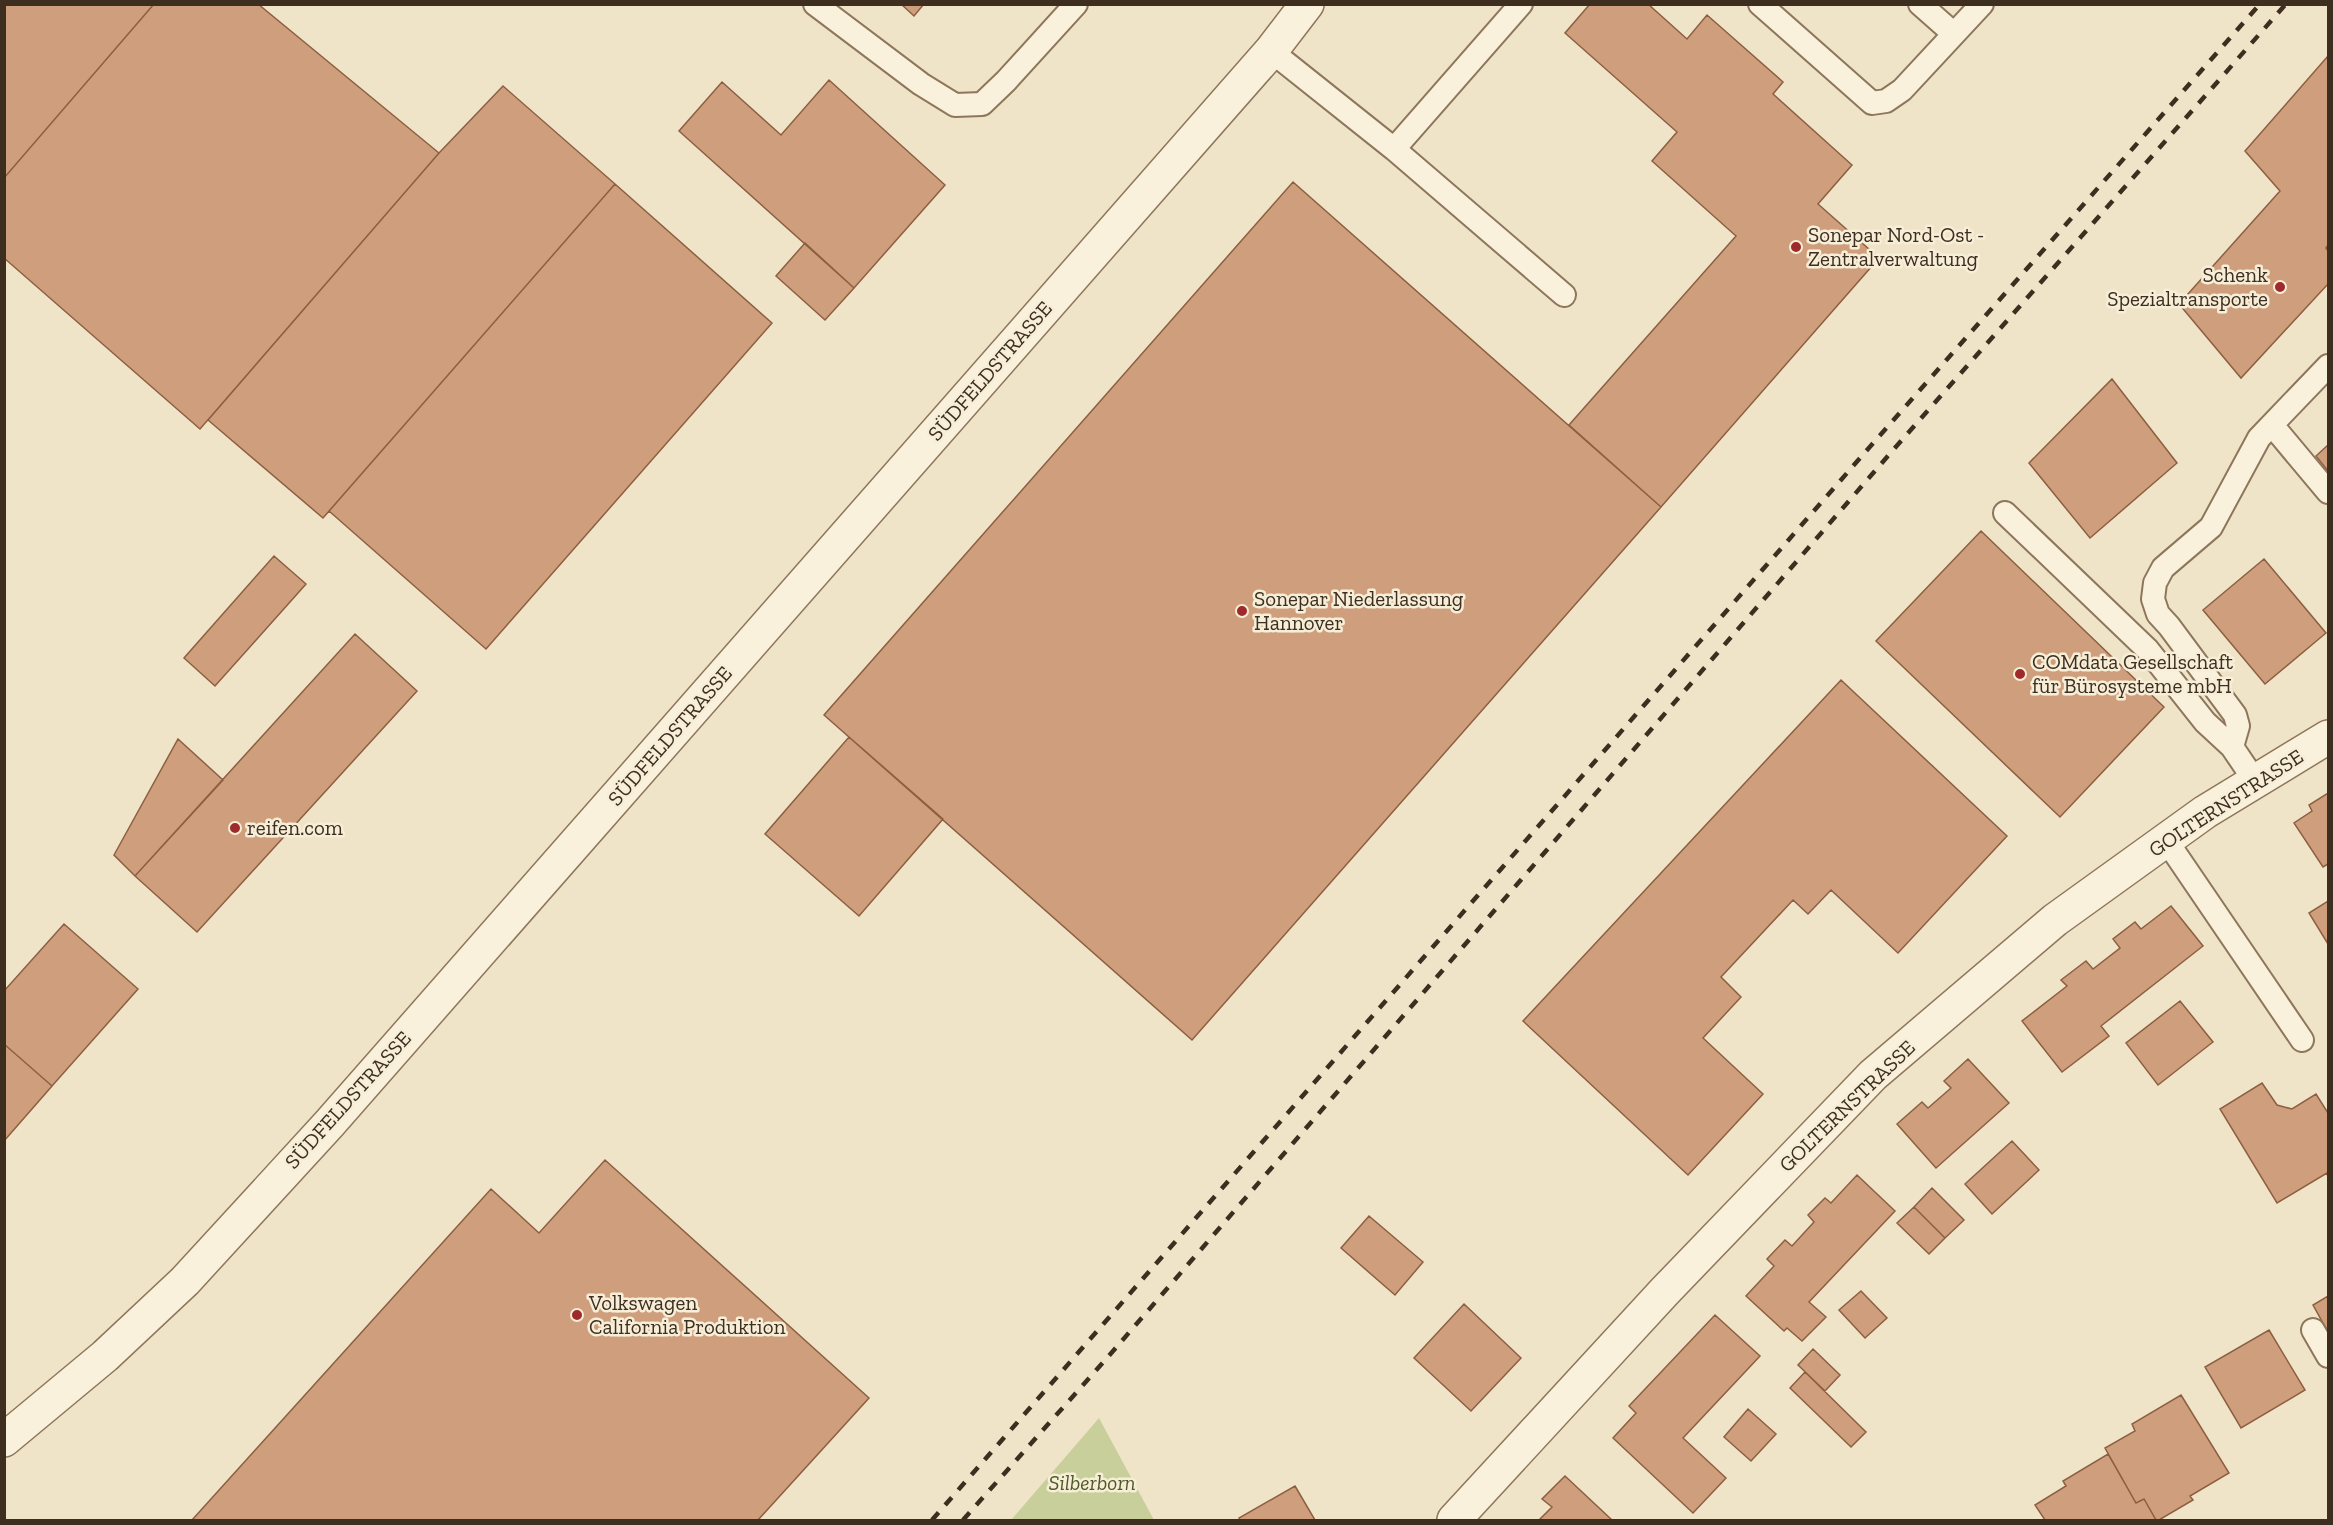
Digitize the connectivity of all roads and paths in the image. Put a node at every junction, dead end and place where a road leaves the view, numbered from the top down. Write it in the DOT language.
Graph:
graph roads {
  1 [pos="815,4"];
  2 [pos="1076,4"];
  3 [pos="1307,4"];
  4 [pos="1521,4"];
  5 [pos="1760,4"];
  6 [pos="1920,4"];
  7 [pos="1982,4"];
  8 [pos="1954,34"];
  9 [pos="1270,51"];
  10 [pos="1394,149"];
  11 [pos="1564,295"];
  12 [pos="2328,366"];
  13 [pos="2272,425"];
  14 [pos="2328,492"];
  15 [pos="2005,513"];
  16 [pos="2328,737"];
  17 [pos="2232,747"];
  18 [pos="2256,781"];
  19 [pos="2166,840"];
  20 [pos="2302,1041"];
  21 [pos="2313,1330"];
  22 [pos="2328,1356"];
  23 [pos="4,1440"];
  24 [pos="1454,1521"];
  1 -- 2 [label="lane"];
  3 -- 9 [label="street, SÜDFELDSTRASSE"];
  4 -- 10 [label="lane"];
  5 -- 8 [label="lane"];
  6 -- 8 [label="lane"];
  7 -- 8 [label="lane"];
  9 -- 10 [label="lane"];
  9 -- 23 [label="street, SÜDFELDSTRASSE"];
  10 -- 11 [label="lane"];
  12 -- 13 [label="lane"];
  13 -- 14 [label="lane"];
  13 -- 17 [label="lane"];
  15 -- 17 [label="lane"];
  16 -- 18 [label="street, GOLTERNSTRASSE"];
  17 -- 18 [label="lane"];
  18 -- 19 [label="street, GOLTERNSTRASSE"];
  19 -- 20 [label="lane"];
  19 -- 24 [label="street, GOLTERNSTRASSE"];
  21 -- 22 [label="lane"];
}
